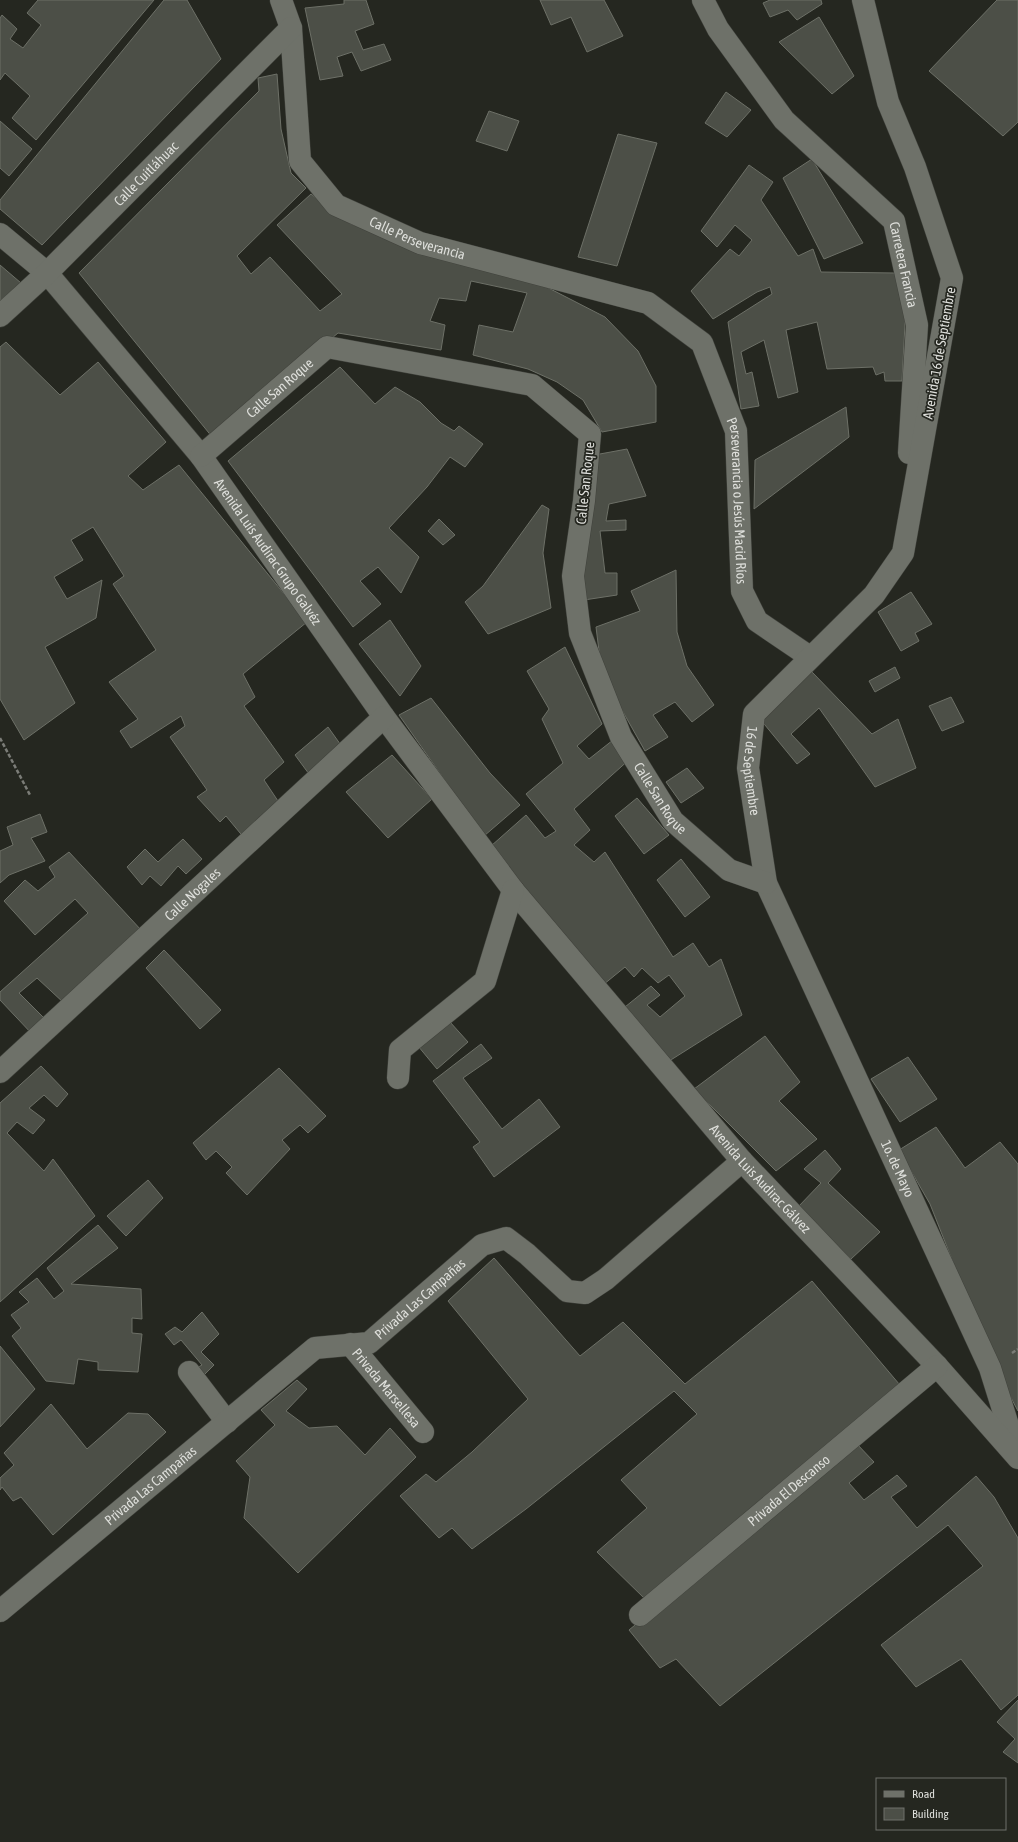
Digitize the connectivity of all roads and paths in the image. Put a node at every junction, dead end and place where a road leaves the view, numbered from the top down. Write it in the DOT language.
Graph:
graph roads {
  1 [pos="281,0"];
  2 [pos="703,0"];
  3 [pos="863,0"];
  4 [pos="291,28"];
  5 [pos="0,234"];
  6 [pos="47,273"];
  7 [pos="0,316"];
  8 [pos="702,343"];
  9 [pos="201,456"];
  10 [pos="904,553"];
  11 [pos="810,657"];
  12 [pos="384,717"];
  13 [pos="0,738"];
  14 [pos="30,795"];
  15 [pos="766,883"];
  16 [pos="513,890"];
  17 [pos="4,1061"];
  18 [pos="398,1078"];
  19 [pos="742,1161"];
  20 [pos="350,1344"];
  21 [pos="937,1366"];
  22 [pos="189,1372"];
  23 [pos="227,1422"];
  24 [pos="423,1432"];
  25 [pos="1018,1458"];
  26 [pos="3,1603"];
  27 [pos="640,1615"];
  1 -- 4 [label="street, Calle Perseverancia"];
  2 -- 10 [label="street, Carretera Francia"];
  3 -- 10 [label="street, Avenida 16 de Septiembre"];
  4 -- 6 [label="street, Calle Cuitláhuac"];
  4 -- 8 [label="street, Calle Perseverancia"];
  5 -- 6 [label="street, Avenida Luís Audirac Grupo Galvéz"];
  6 -- 7 [label="street, Calle Cuitláhuac"];
  6 -- 9 [label="street, Avenida Luís Audirac Grupo Galvéz"];
  8 -- 11 [label="street, Perseverancia o Jesús Macid Ríos"];
  9 -- 12 [label="street, Avenida Luís Audirac Grupo Galvéz"];
  9 -- 15 [label="street, Calle San Roque"];
  10 -- 11 [label="street, Avenida 16 de Septiembre"];
  11 -- 15 [label="street, 16 de Septiembre"];
  12 -- 16 [label="street, Avenida Luís Audirac Grupo Galvéz"];
  12 -- 17 [label="street, Calle Nogales"];
  13 -- 14 [label="path"];
  15 -- 25 [label="street, 1o. de Mayo"];
  16 -- 18 [label="street"];
  16 -- 19 [label="street, Avenida Luis Audirac Gálvez"];
  19 -- 20 [label="street, Privada Las Campañas"];
  19 -- 21 [label="street, Avenida Luis Audirac Gálvez"];
  20 -- 23 [label="street, Privada Las Campañas"];
  20 -- 24 [label="street, Privada Marsellesa"];
  21 -- 25 [label="street, Avenida Luis Audirac Gálvez"];
  21 -- 27 [label="street, Privada El Descanso"];
  22 -- 23 [label="street"];
  23 -- 26 [label="street, Privada Las Campañas"];
}
